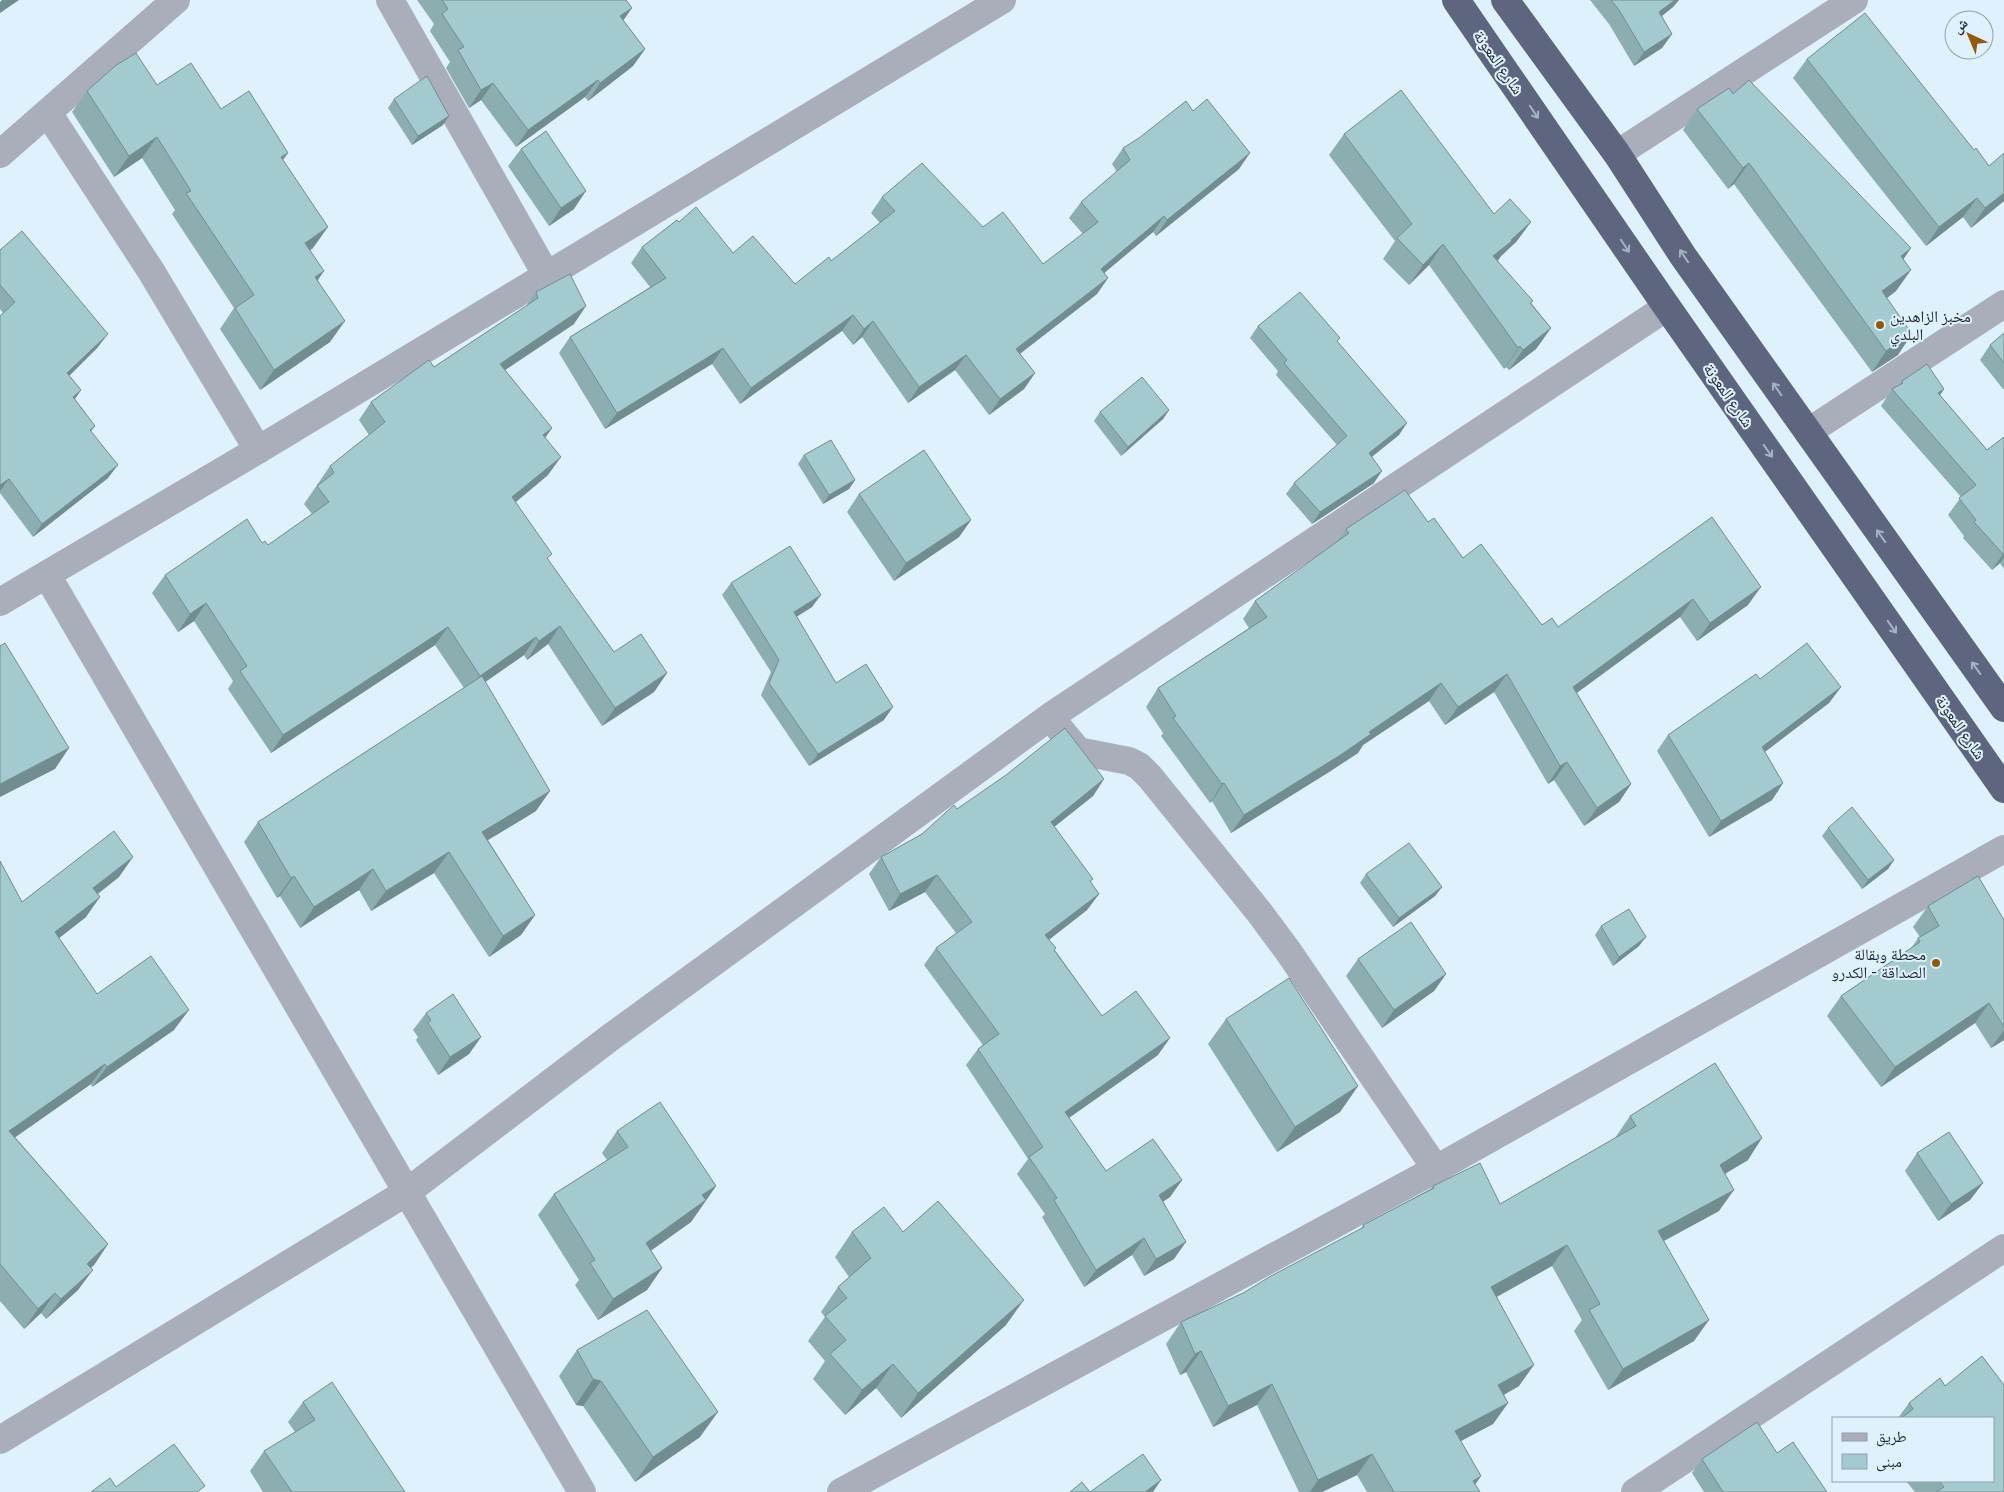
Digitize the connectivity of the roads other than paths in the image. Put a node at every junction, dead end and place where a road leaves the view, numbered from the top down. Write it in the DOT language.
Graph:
graph roads {
  1 [pos="176,0"];
  2 [pos="390,0"];
  3 [pos="1002,0"];
  4 [pos="1456,0"];
  5 [pos="1505,0"];
  6 [pos="1854,0"];
  7 [pos="48,112"];
  8 [pos="0,154"];
  9 [pos="1617,154"];
  10 [pos="547,276"];
  11 [pos="2004,304"];
  12 [pos="1667,307"];
  13 [pos="1808,432"];
  14 [pos="258,450"];
  15 [pos="1903,568"];
  16 [pos="48,574"];
  17 [pos="1868,592"];
  18 [pos="0,602"];
  19 [pos="2004,708"];
  20 [pos="1051,716"];
  21 [pos="2004,788"];
  22 [pos="2004,849"];
  23 [pos="1436,1169"];
  24 [pos="407,1192"];
  25 [pos="2004,1248"];
  26 [pos="0,1440"];
  27 [pos="582,1492"];
  28 [pos="841,1492"];
  29 [pos="1635,1492"];
  1 -- 7 [label="street"];
  2 -- 10 [label="street"];
  3 -- 10 [label="street"];
  4 -- 12 [label="highway, شارع المعونة, one-way"];
  5 -- 9 [label="highway"];
  6 -- 9 [label="street"];
  7 -- 8 [label="street"];
  7 -- 14 [label="street"];
  13 -- 9 [label="highway, one-way"];
  10 -- 14 [label="street"];
  11 -- 13 [label="street"];
  12 -- 17 [label="highway, شارع المعونة, one-way"];
  12 -- 20 [label="street"];
  15 -- 13 [label="highway, one-way"];
  14 -- 16 [label="street"];
  15 -- 17 [label="highway"];
  19 -- 15 [label="highway, one-way"];
  16 -- 18 [label="street"];
  16 -- 24 [label="street"];
  17 -- 21 [label="highway, شارع المعونة, one-way"];
  20 -- 23 [label="street"];
  20 -- 24 [label="street"];
  22 -- 23 [label="street"];
  23 -- 28 [label="street"];
  24 -- 26 [label="street"];
  24 -- 27 [label="street"];
  25 -- 29 [label="street"];
}
